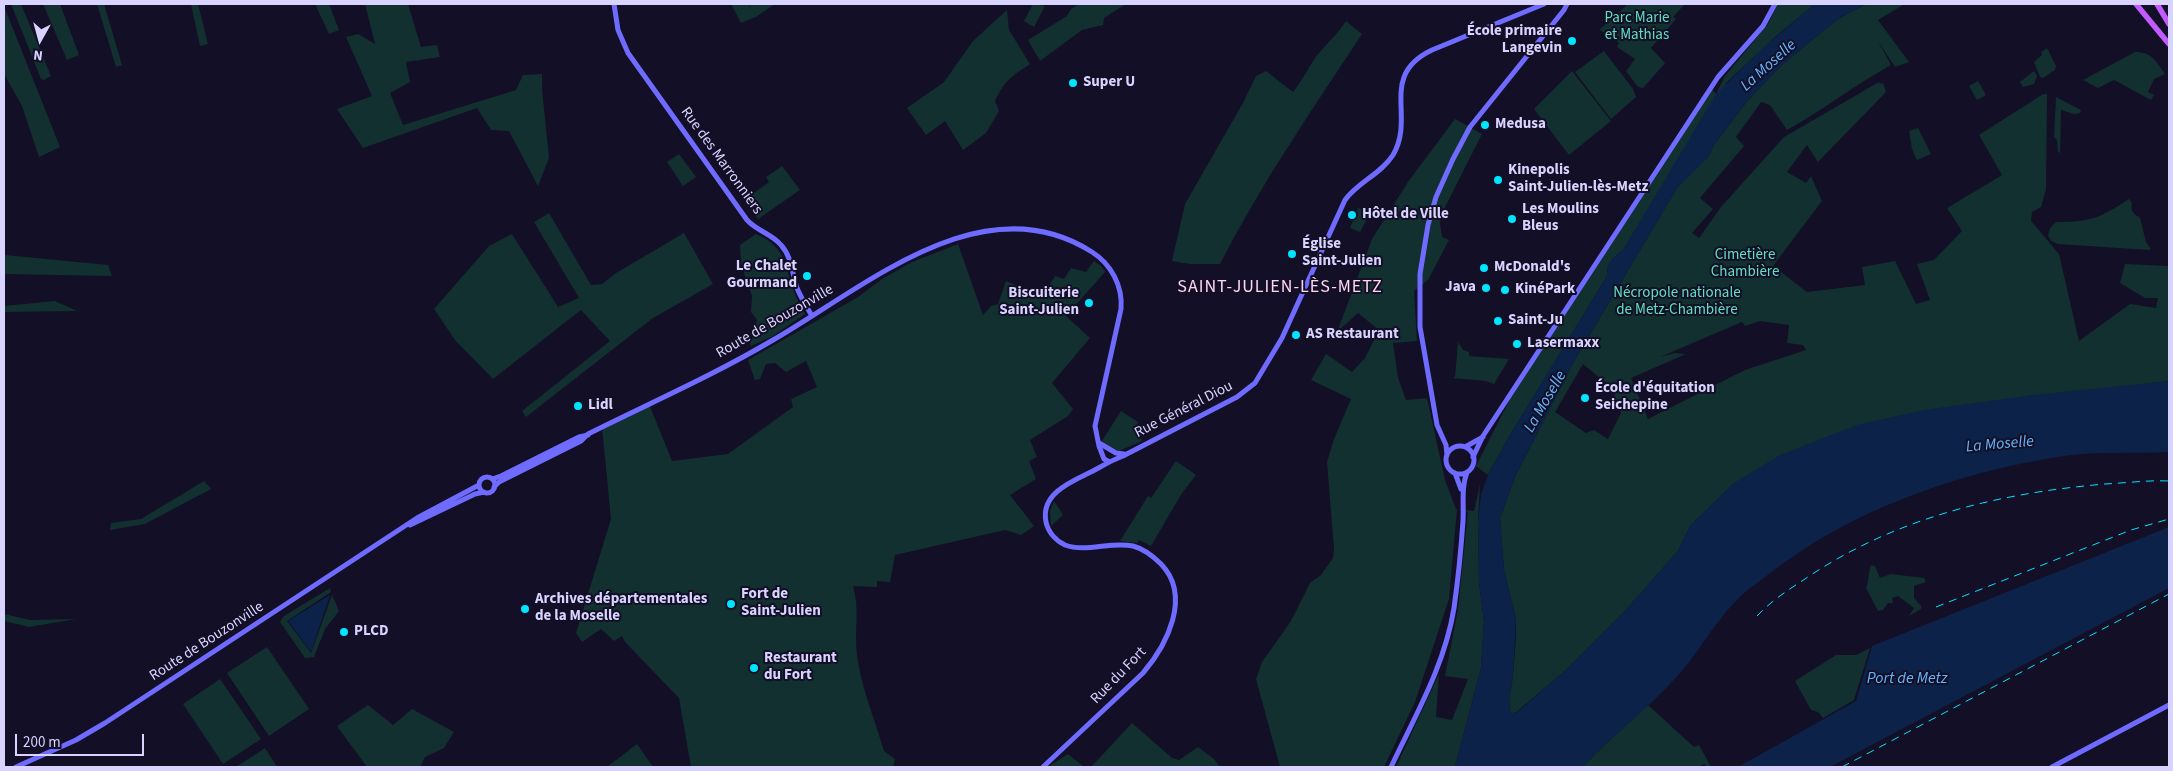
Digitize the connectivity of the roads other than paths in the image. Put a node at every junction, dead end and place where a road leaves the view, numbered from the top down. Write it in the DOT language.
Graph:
graph roads {
  1 [pos="614,4"];
  2 [pos="1544,4"];
  3 [pos="1567,4"];
  4 [pos="1769,4"];
  5 [pos="1775,4"];
  6 [pos="2136,4"];
  7 [pos="2156,4"];
  8 [pos="1765,22"];
  9 [pos="2169,24"];
  10 [pos="2169,44"];
  11 [pos="812,316"];
  12 [pos="588,434"];
  13 [pos="1441,435"];
  14 [pos="1483,436"];
  15 [pos="1098,443"];
  16 [pos="1458,447"];
  17 [pos="1465,447"];
  18 [pos="1110,451"];
  19 [pos="1127,453"];
  20 [pos="1447,455"];
  21 [pos="1473,457"];
  22 [pos="1107,459"];
  23 [pos="1467,472"];
  24 [pos="1455,473"];
  25 [pos="492,479"];
  26 [pos="479,485"];
  27 [pos="494,487"];
  28 [pos="484,492"];
  29 [pos="1463,498"];
  30 [pos="405,527"];
  31 [pos="2169,705"];
  32 [pos="16,767"];
  33 [pos="1043,767"];
  34 [pos="1391,767"];
  35 [pos="2052,767"];
  1 -- 11 [label="main road, Rue des Marronniers"];
  2 -- 19 [label="main road, Rue Général Diou"];
  3 -- 13 [label="main road"];
  4 -- 8 [label="main road"];
  5 -- 8 [label="main road"];
  6 -- 10 [label="main road"];
  7 -- 9 [label="main road"];
  8 -- 14 [label="main road"];
  11 -- 12 [label="main road, Route de Bouzonville"];
  11 -- 15 [label="main road, Route de Bouzonville"];
  12 -- 25 [label="main road, Route de Bouzonville"];
  12 -- 27 [label="main road, Route de Bouzonville"];
  13 -- 16 [label="main road"];
  13 -- 20 [label="main road"];
  14 -- 17 [label="main road"];
  14 -- 21 [label="main road"];
  15 -- 18 [label="main road"];
  15 -- 22 [label="main road, Route de Bouzonville"];
  16 -- 17 [label="main road"];
  16 -- 20 [label="main road"];
  17 -- 21 [label="main road"];
  18 -- 19 [label="main road, Rue Général Diou"];
  18 -- 22 [label="main road"];
  18 -- 22 [label="main road"];
  19 -- 22 [label="main road, Rue Général Diou"];
  20 -- 24 [label="main road"];
  21 -- 23 [label="main road"];
  22 -- 33 [label="main road, Rue du Fort"];
  23 -- 24 [label="main road"];
  23 -- 29 [label="main road"];
  24 -- 29 [label="main road"];
  25 -- 26 [label="main road"];
  25 -- 27 [label="main road"];
  26 -- 28 [label="main road"];
  26 -- 30 [label="main road, Route de Bouzonville"];
  27 -- 28 [label="main road"];
  28 -- 30 [label="main road, Route de Bouzonville"];
  29 -- 34 [label="main road"];
  30 -- 32 [label="main road, Route de Bouzonville"];
  31 -- 35 [label="main road"];
}
